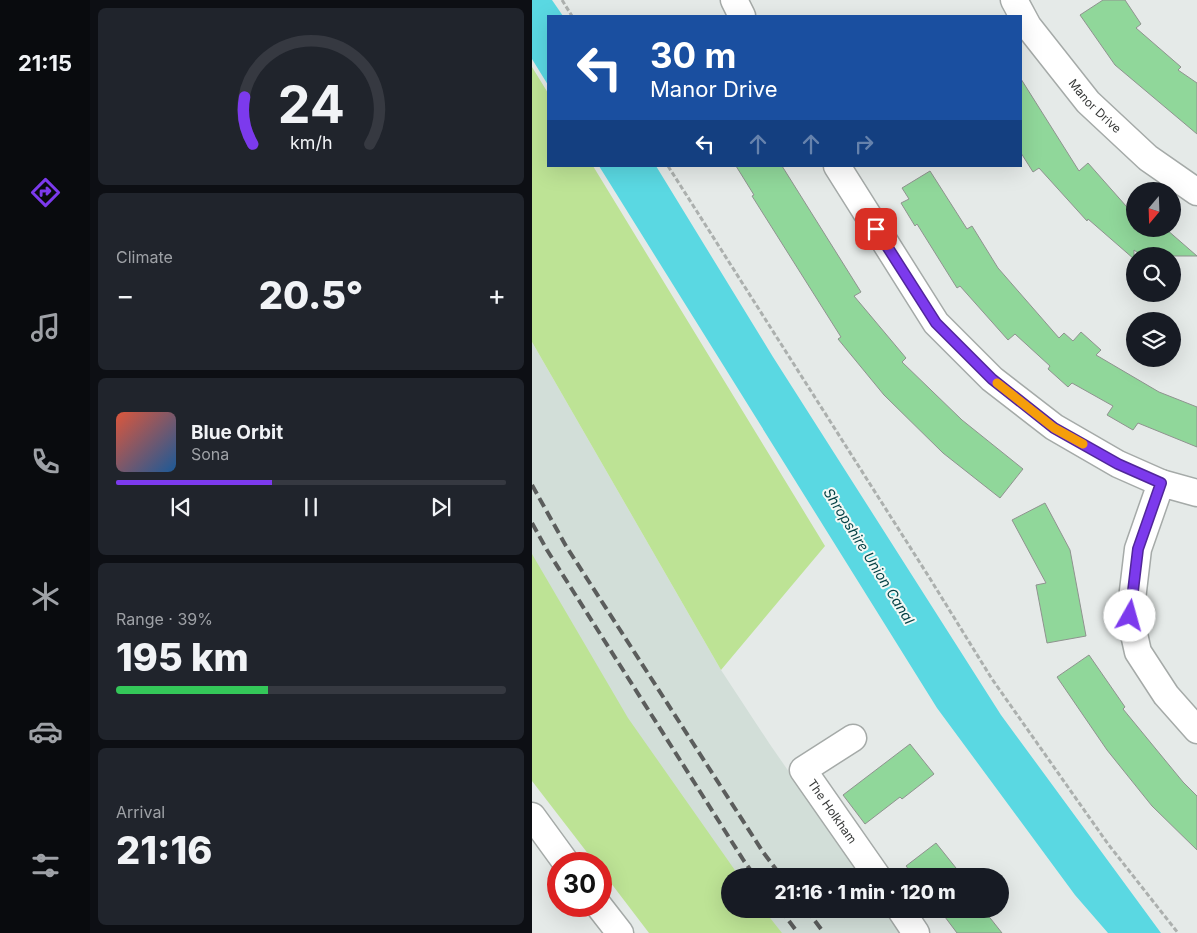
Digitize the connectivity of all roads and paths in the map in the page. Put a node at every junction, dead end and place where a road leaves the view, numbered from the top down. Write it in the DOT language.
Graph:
graph roads {
  1 [pos="562,0"];
  2 [pos="734,0"];
  3 [pos="1014,0"];
  4 [pos="571,15"];
  5 [pos="742,15"];
  6 [pos="669,167"];
  7 [pos="838,167"];
  8 [pos="1196,192"];
  9 [pos="1161,483"];
  10 [pos="1196,493"];
  11 [pos="1196,730"];
  12 [pos="853,738"];
  13 [pos="532,816"];
  14 [pos="558,852"];
  15 [pos="871,868"];
  16 [pos="608,917"];
  17 [pos="906,918"];
  18 [pos="620,933"];
  19 [pos="916,933"];
  20 [pos="1178,933"];
  1 -- 4 [label="path"];
  2 -- 5 [label="street"];
  3 -- 8 [label="street, Manor Drive"];
  6 -- 20 [label="path"];
  7 -- 9 [label="street"];
  9 -- 10 [label="street"];
  9 -- 11 [label="street"];
  12 -- 15 [label="street, The Holkham"];
  13 -- 14 [label="street"];
  16 -- 18 [label="street"];
  17 -- 19 [label="street"];
}
